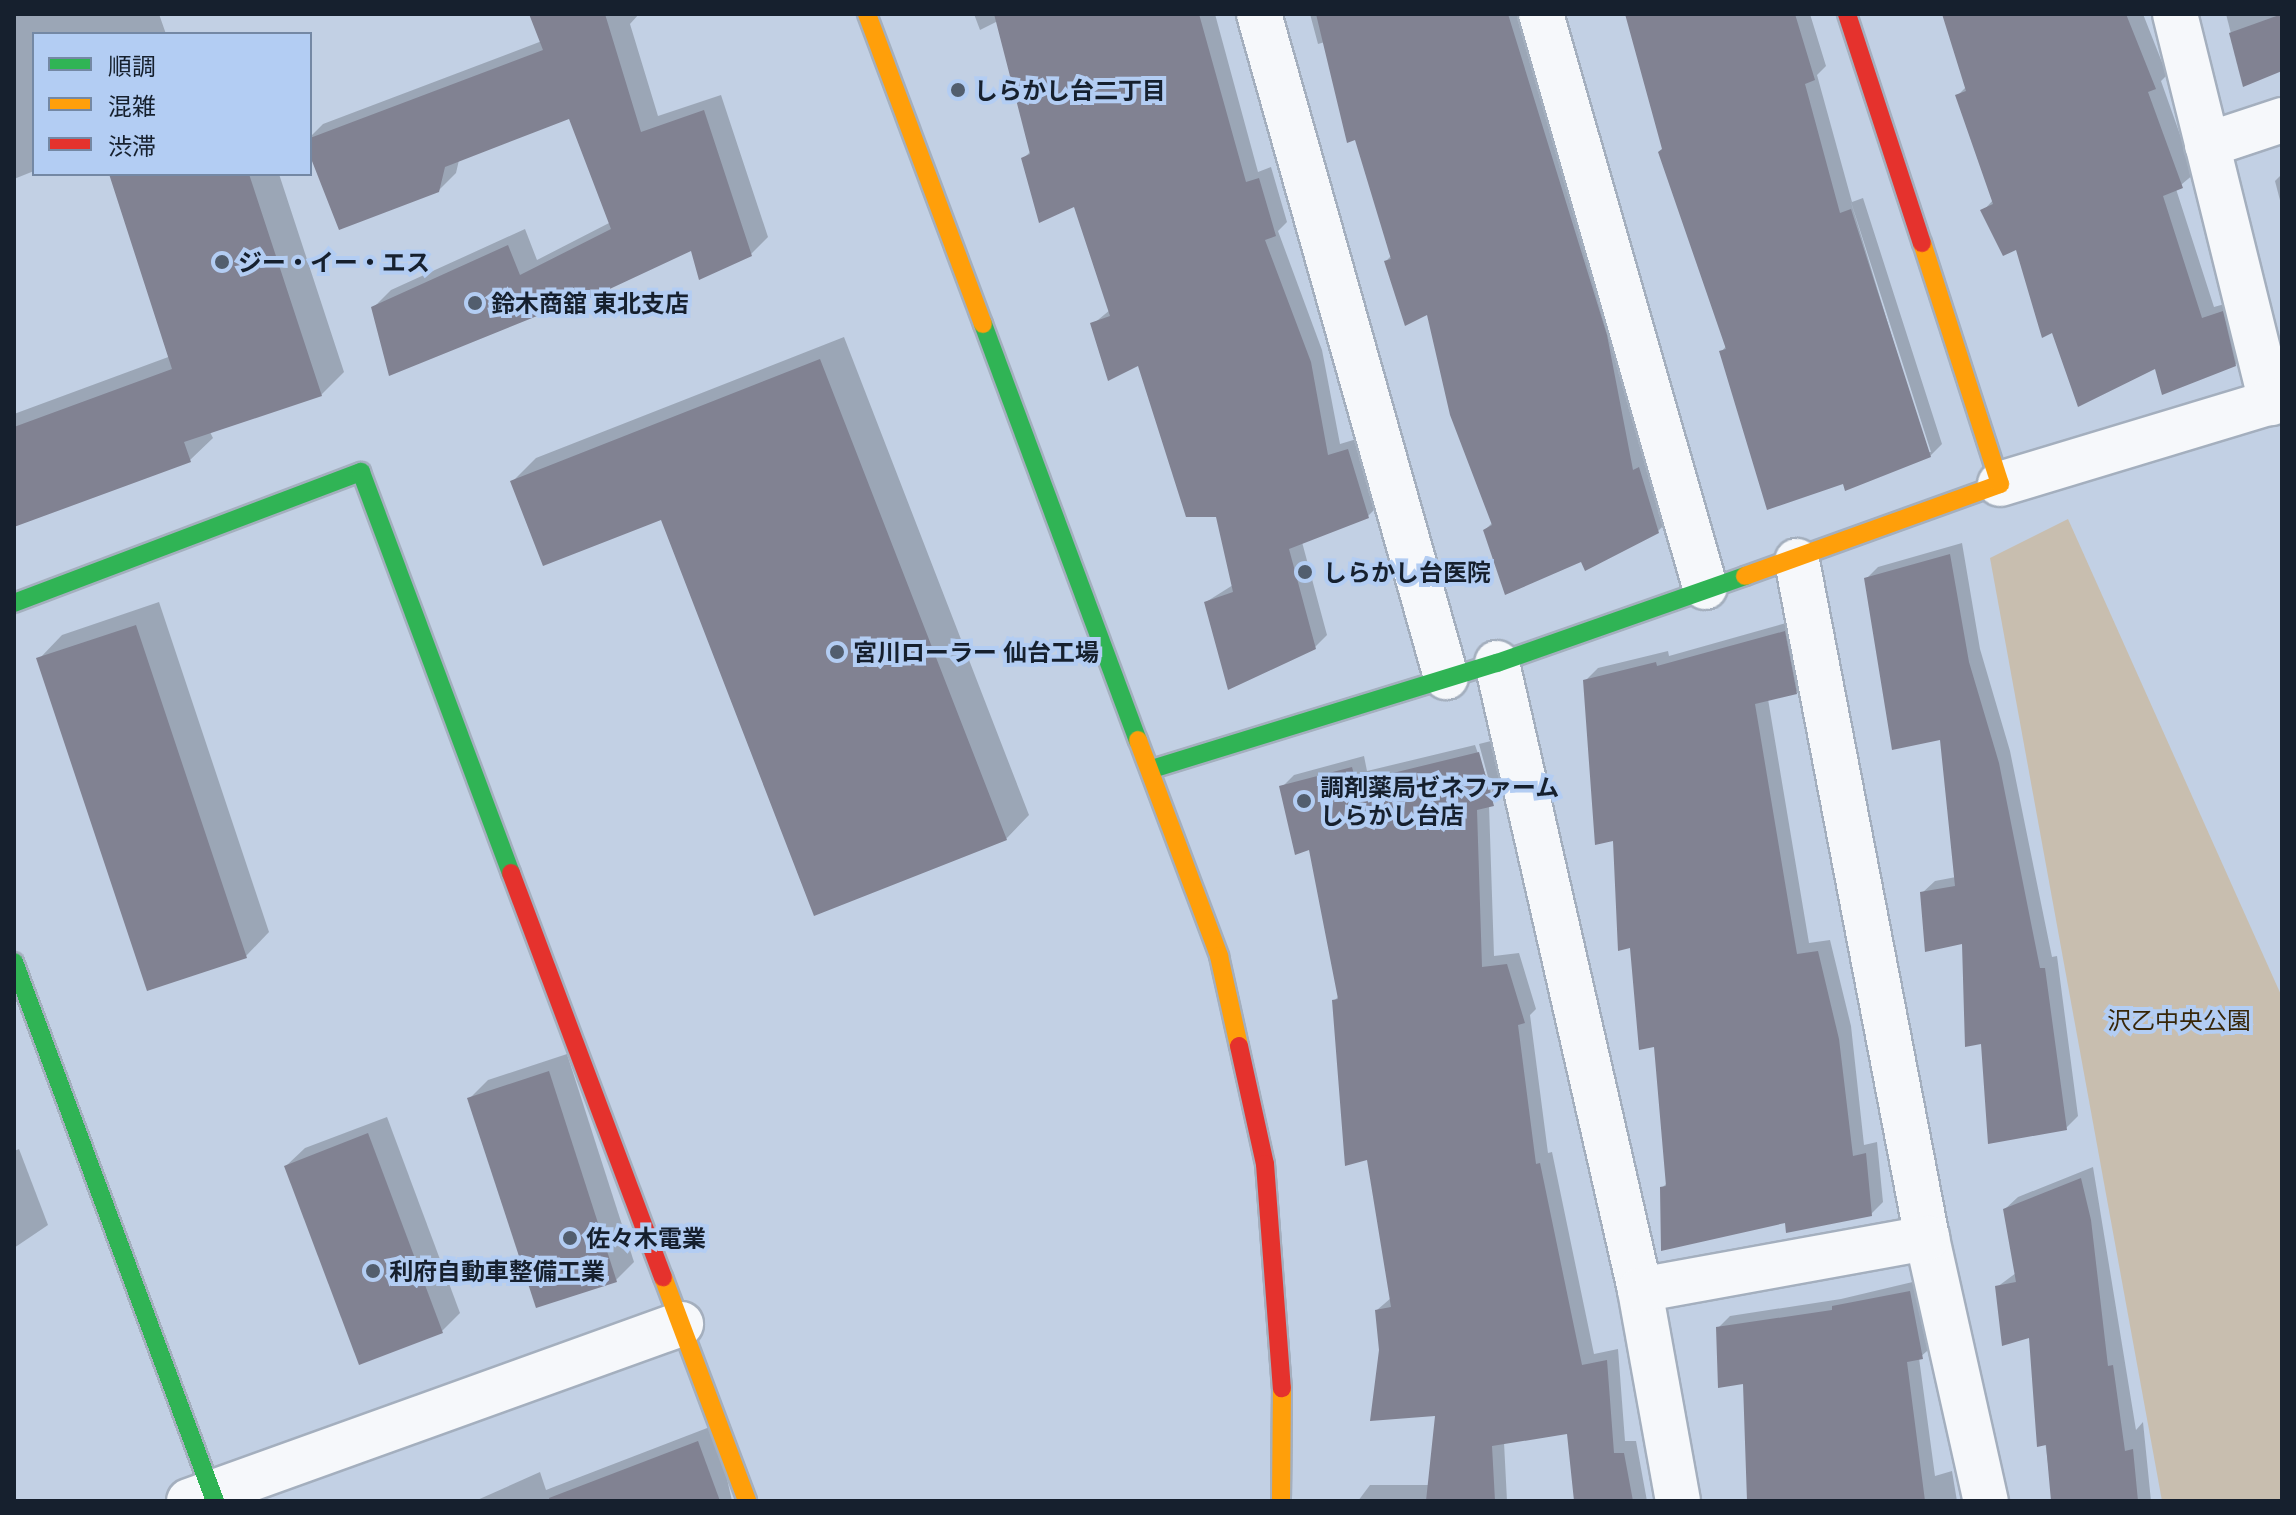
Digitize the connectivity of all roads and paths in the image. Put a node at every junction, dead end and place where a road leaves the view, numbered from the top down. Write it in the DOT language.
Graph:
graph roads {
  1 [pos="867,14"];
  2 [pos="1259,14"];
  3 [pos="1541,14"];
  4 [pos="1847,14"];
  5 [pos="2175,14"];
  6 [pos="2282,120"];
  7 [pos="2207,145"];
  8 [pos="2276,401"];
  9 [pos="2000,484"];
  10 [pos="1797,561"];
  11 [pos="1705,587"];
  12 [pos="14,603"];
  13 [pos="1497,663"];
  14 [pos="1446,677"];
  15 [pos="1152,769"];
  16 [pos="14,962"];
  17 [pos="1927,1238"];
  18 [pos="1640,1290"];
  19 [pos="681,1324"];
  20 [pos="205,1498"];
  21 [pos="747,1501"];
  22 [pos="1281,1501"];
  23 [pos="1678,1501"];
  24 [pos="1986,1501"];
  1 -- 15 [label="street"];
  2 -- 14 [label="street"];
  3 -- 11 [label="street"];
  4 -- 9 [label="street"];
  5 -- 7 [label="street"];
  6 -- 7 [label="street"];
  7 -- 8 [label="street"];
  8 -- 9 [label="street"];
  9 -- 10 [label="street"];
  10 -- 11 [label="street"];
  10 -- 17 [label="street"];
  11 -- 13 [label="street"];
  12 -- 19 [label="street"];
  13 -- 14 [label="street"];
  13 -- 18 [label="street"];
  14 -- 15 [label="street"];
  15 -- 22 [label="street"];
  16 -- 20 [label="street"];
  17 -- 18 [label="street"];
  17 -- 24 [label="street"];
  18 -- 23 [label="street"];
  19 -- 20 [label="street"];
  19 -- 21 [label="street"];
}
